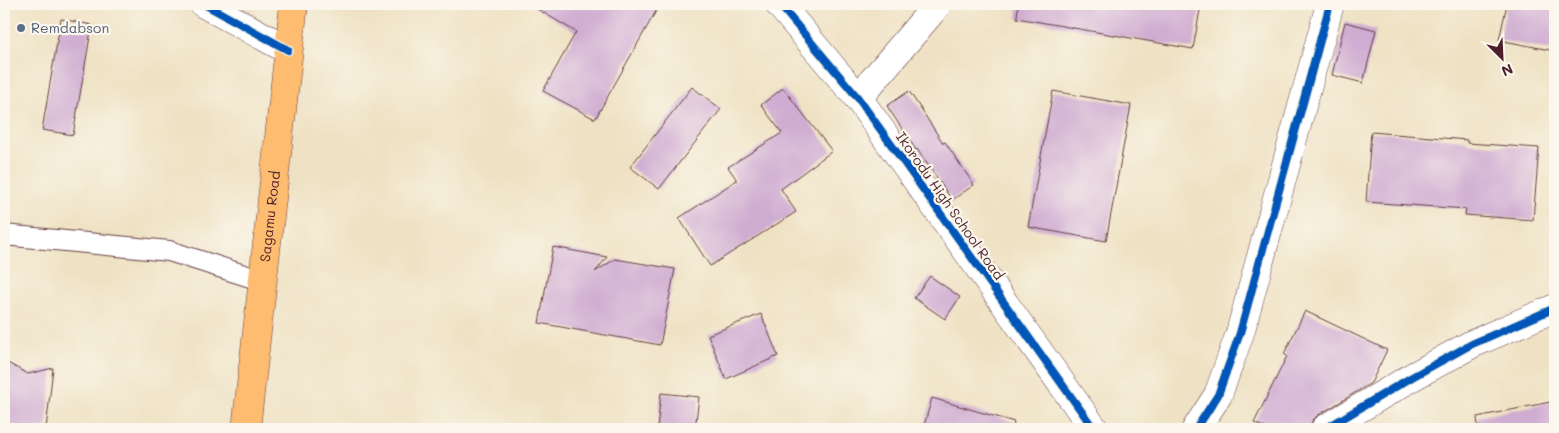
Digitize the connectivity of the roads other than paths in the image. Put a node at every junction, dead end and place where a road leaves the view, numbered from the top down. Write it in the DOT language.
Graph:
graph roads {
  1 [pos="204,4"];
  2 [pos="294,4"];
  3 [pos="779,4"];
  4 [pos="938,4"];
  5 [pos="1330,4"];
  6 [pos="288,50"];
  7 [pos="858,98"];
  8 [pos="4,235"];
  9 [pos="263,281"];
  10 [pos="1555,308"];
  11 [pos="246,429"];
  12 [pos="1094,429"];
  13 [pos="1196,429"];
  14 [pos="1325,429"];
  1 -- 6 [label="street"];
  2 -- 6 [label="highway, Sagamu Road"];
  3 -- 7 [label="street, Ikorodu High School Road"];
  4 -- 7 [label="street"];
  5 -- 13 [label="street"];
  6 -- 9 [label="highway, Sagamu Road"];
  7 -- 12 [label="street, Ikorodu High School Road"];
  8 -- 9 [label="lane"];
  9 -- 11 [label="highway, Sagamu Road"];
  10 -- 14 [label="street"];
}
